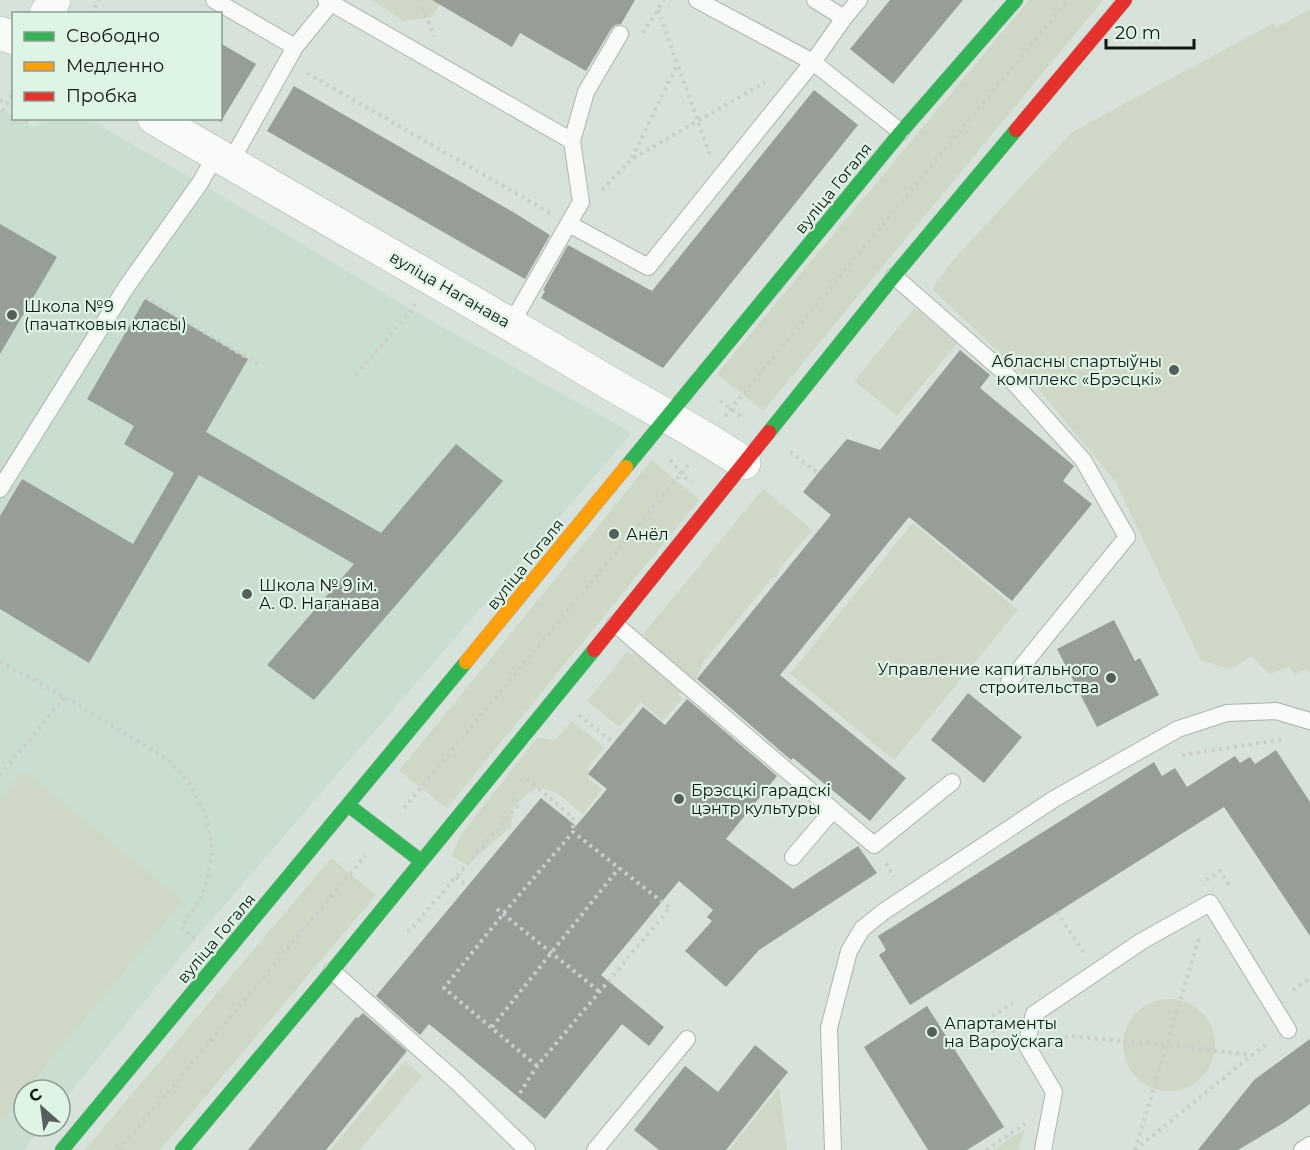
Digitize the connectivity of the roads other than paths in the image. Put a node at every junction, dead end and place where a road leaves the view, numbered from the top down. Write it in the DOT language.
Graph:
graph roads {
  1 [pos="214,0"];
  2 [pos="697,0"];
  3 [pos="815,0"];
  4 [pos="859,0"];
  5 [pos="1016,0"];
  6 [pos="1125,0"];
  7 [pos="328,2"];
  8 [pos="844,18"];
  9 [pos="620,34"];
  10 [pos="291,54"];
  11 [pos="813,62"];
  12 [pos="157,120"];
  13 [pos="901,132"];
  14 [pos="572,141"];
  15 [pos="223,159"];
  16 [pos="569,224"];
  17 [pos="894,276"];
  18 [pos="511,324"];
  19 [pos="659,427"];
  20 [pos="744,463"];
  21 [pos="0,489"];
  22 [pos="615,624"];
  23 [pos="1009,682"];
  24 [pos="1310,721"];
  25 [pos="952,782"];
  26 [pos="348,805"];
  27 [pos="833,810"];
  28 [pos="793,857"];
  29 [pos="422,861"];
  30 [pos="332,971"];
  31 [pos="1288,1030"];
  32 [pos="687,1039"];
  33 [pos="1310,1144"];
  34 [pos="62,1150"];
  35 [pos="182,1150"];
  36 [pos="526,1150"];
  37 [pos="595,1150"];
  38 [pos="833,1150"];
  39 [pos="1043,1150"];
  40 [pos="1302,1150"];
  1 -- 10 [label="lane"];
  2 -- 11 [label="lane"];
  3 -- 8 [label="lane"];
  4 -- 8 [label="lane"];
  5 -- 13 [label="main road, вуліца Гогаля"];
  6 -- 17 [label="main road"];
  7 -- 10 [label="lane"];
  7 -- 14 [label="lane"];
  8 -- 11 [label="lane"];
  9 -- 14 [label="lane"];
  10 -- 15 [label="lane"];
  11 -- 13 [label="lane"];
  11 -- 16 [label="lane"];
  12 -- 15 [label="street, вуліца Наганава"];
  13 -- 19 [label="main road, вуліца Гогаля"];
  14 -- 16 [label="lane"];
  15 -- 18 [label="street, вуліца Наганава"];
  15 -- 21 [label="lane"];
  16 -- 18 [label="lane"];
  17 -- 20 [label="main road"];
  17 -- 23 [label="lane"];
  18 -- 19 [label="street, вуліца Наганава"];
  19 -- 20 [label="street, вуліца Наганава"];
  19 -- 26 [label="main road, вуліца Гогаля"];
  20 -- 22 [label="main road"];
  22 -- 27 [label="lane"];
  22 -- 29 [label="main road"];
  24 -- 38 [label="lane"];
  25 -- 27 [label="lane"];
  26 -- 29 [label="main road"];
  26 -- 34 [label="main road, вуліца Гогаля"];
  27 -- 28 [label="lane"];
  29 -- 30 [label="main road"];
  30 -- 35 [label="main road"];
  30 -- 36 [label="lane"];
  31 -- 39 [label="lane"];
  32 -- 37 [label="lane"];
  33 -- 40 [label="lane"];
}
